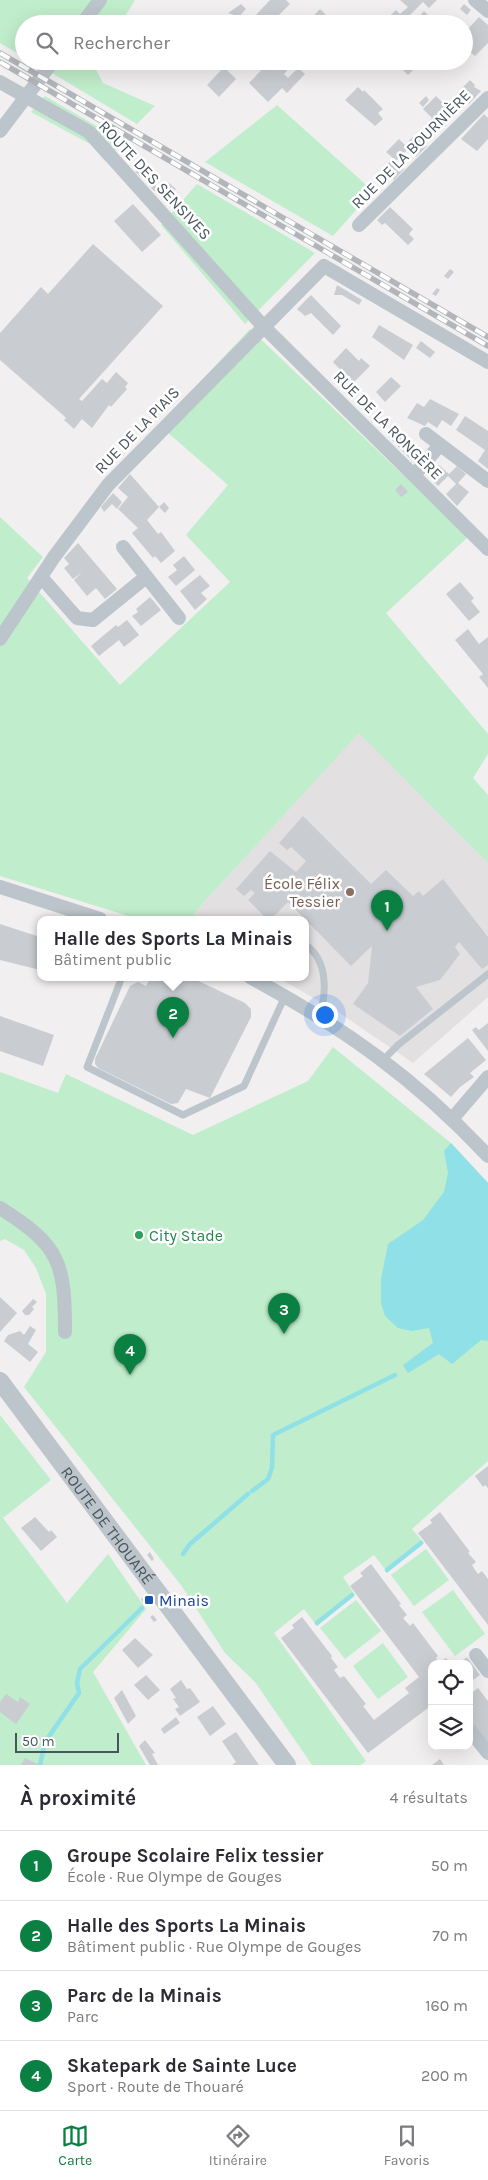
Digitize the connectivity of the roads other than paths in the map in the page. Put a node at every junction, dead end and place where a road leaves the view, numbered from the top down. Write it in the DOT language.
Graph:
graph roads {
  1 [pos="100,0"];
  2 [pos="475,0"];
  3 [pos="488,11"];
  4 [pos="89,15"];
  5 [pos="46,70"];
  6 [pos="0,82"];
  7 [pos="488,98"];
  8 [pos="0,131"];
  9 [pos="359,225"];
  10 [pos="263,326"];
  11 [pos="488,362"];
  12 [pos="426,434"];
  13 [pos="440,445"];
  14 [pos="414,475"];
  15 [pos="488,481"];
  16 [pos="123,547"];
  17 [pos="488,548"];
  18 [pos="146,577"];
  19 [pos="42,578"];
  20 [pos="178,618"];
  21 [pos="0,639"];
  22 [pos="0,887"];
  23 [pos="91,916"];
  24 [pos="309,948"];
  25 [pos="488,974"];
  26 [pos="120,981"];
  27 [pos="257,981"];
  28 [pos="285,996"];
  29 [pos="319,1016"];
  30 [pos="384,1060"];
  31 [pos="488,1077"];
  32 [pos="452,1119"];
  33 [pos="488,1156"];
  34 [pos="0,1208"];
  35 [pos="65,1332"];
  36 [pos="0,1381"];
  37 [pos="476,1655"];
  38 [pos="488,1670"];
  39 [pos="473,1733"];
  40 [pos="488,1753"];
  41 [pos="287,1765"];
  1 -- 4 [label="street"];
  2 -- 3 [label="street"];
  5 -- 8 [label="street"];
  6 -- 10 [label="street, ROUTE DES SENSIVES"];
  7 -- 9 [label="street, RUE DE LA BOURNIÈRE"];
  10 -- 11 [label="street, RUE DE LA PIAIS"];
  10 -- 14 [label="street, RUE DE LA RONGÈRE"];
  10 -- 19 [label="street, RUE DE LA PIAIS"];
  12 -- 13 [label="street"];
  13 -- 14 [label="street"];
  13 -- 15 [label="street"];
  14 -- 17 [label="street, RUE DE LA RONGÈRE"];
  16 -- 18 [label="street"];
  18 -- 19 [label="street"];
  18 -- 20 [label="street"];
  19 -- 21 [label="street, RUE DE LA PIAIS"];
  22 -- 23 [label="street"];
  24 -- 29 [label="lane"];
  25 -- 30 [label="lane"];
  26 -- 28 [label="lane"];
  27 -- 28 [label="street"];
  28 -- 29 [label="street"];
  29 -- 30 [label="street"];
  30 -- 32 [label="street"];
  31 -- 32 [label="street"];
  32 -- 33 [label="street"];
  34 -- 35 [label="street"];
  36 -- 41 [label="street, ROUTE DE THOUARÉ"];
  37 -- 38 [label="street"];
  39 -- 40 [label="street"];
}
